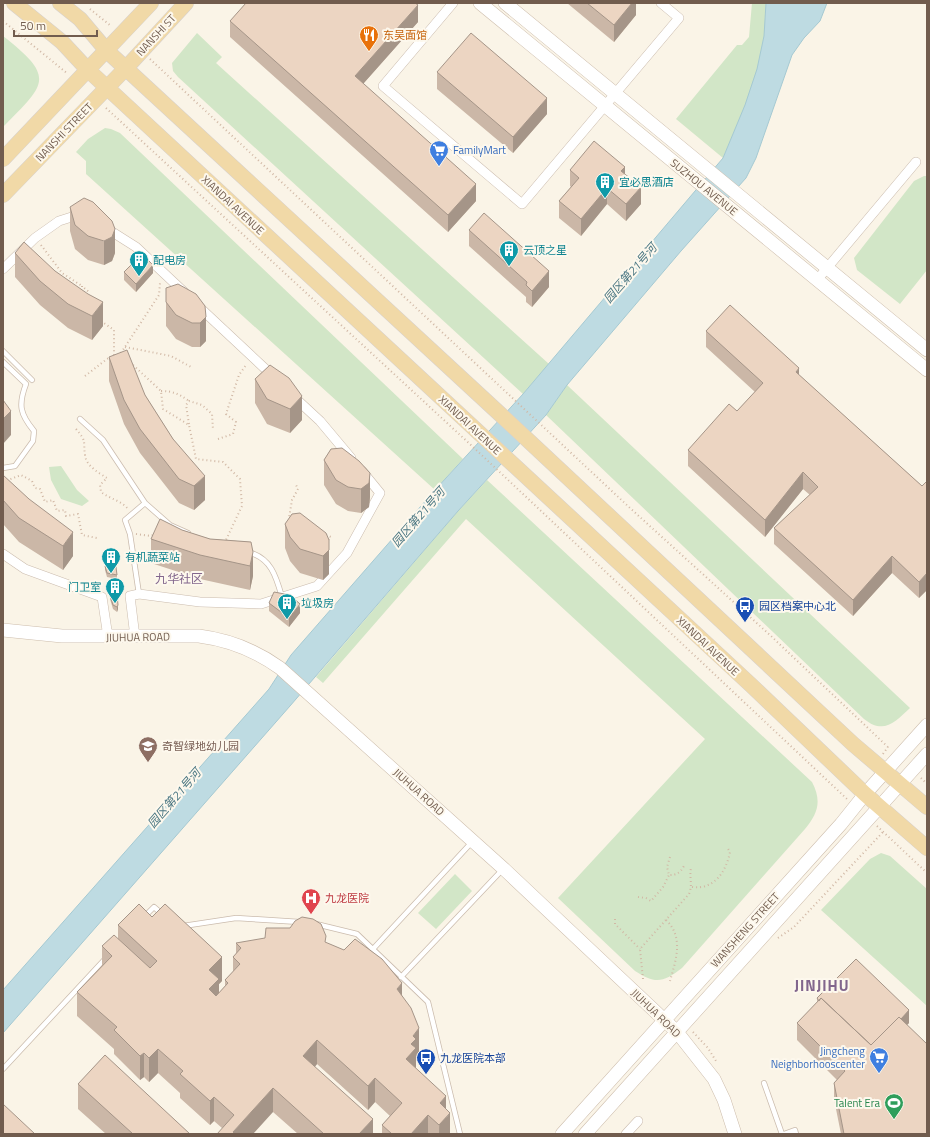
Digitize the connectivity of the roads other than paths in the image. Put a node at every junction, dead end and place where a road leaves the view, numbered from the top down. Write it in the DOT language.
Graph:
graph roads {
  1 [pos="14,3"];
  2 [pos="60,3"];
  3 [pos="151,3"];
  4 [pos="186,3"];
  5 [pos="453,3"];
  6 [pos="480,3"];
  7 [pos="505,3"];
  8 [pos="661,3"];
  9 [pos="107,51"];
  10 [pos="126,68"];
  11 [pos="88,70"];
  12 [pos="108,87"];
  13 [pos="616,94"];
  14 [pos="606,106"];
  15 [pos="3,159"];
  16 [pos="916,162"];
  17 [pos="3,195"];
  18 [pos="827,268"];
  19 [pos="3,269"];
  20 [pos="817,280"];
  21 [pos="927,350"];
  22 [pos="3,351"];
  23 [pos="3,362"];
  24 [pos="927,370"];
  25 [pos="32,380"];
  26 [pos="80,419"];
  27 [pos="3,468"];
  28 [pos="145,503"];
  29 [pos="196,536"];
  30 [pos="244,551"];
  31 [pos="3,554"];
  32 [pos="140,594"];
  33 [pos="282,597"];
  34 [pos="3,630"];
  35 [pos="135,637"];
  36 [pos="108,638"];
  37 [pos="927,725"];
  38 [pos="927,754"];
  39 [pos="885,771"];
  40 [pos="901,783"];
  41 [pos="865,794"];
  42 [pos="880,807"];
  43 [pos="927,807"];
  44 [pos="473,841"];
  45 [pos="927,848"];
  46 [pos="504,869"];
  47 [pos="165,917"];
  48 [pos="143,918"];
  49 [pos="176,927"];
  50 [pos="373,950"];
  51 [pos="111,953"];
  52 [pos="401,977"];
  53 [pos="664,1020"];
  54 [pos="684,1034"];
  55 [pos="3,1069"];
  56 [pos="764,1084"];
  57 [pos="638,1121"];
  58 [pos="460,1134"];
  59 [pos="562,1134"];
  60 [pos="585,1134"];
  61 [pos="626,1134"];
  62 [pos="735,1134"];
  63 [pos="783,1134"];
  64 [pos="796,1134"];
  1 -- 11 [label="main road, XIANDAI AVENUE"];
  2 -- 9 [label="main road"];
  3 -- 9 [label="main road"];
  4 -- 10 [label="main road, NANSHI ST"];
  5 -- 14 [label="street"];
  6 -- 14 [label="main road, SUZHOU AVENUE"];
  7 -- 13 [label="main road, SUZHOU AVENUE"];
  8 -- 13 [label="street"];
  9 -- 10 [label="main road"];
  9 -- 11 [label="main road"];
  10 -- 12 [label="main road, NANSHI STREET"];
  10 -- 39 [label="main road"];
  11 -- 12 [label="main road, XIANDAI AVENUE"];
  11 -- 15 [label="main road"];
  12 -- 17 [label="main road, NANSHI STREET"];
  12 -- 41 [label="main road, XIANDAI AVENUE"];
  13 -- 14 [label="street"];
  13 -- 18 [label="main road, SUZHOU AVENUE"];
  14 -- 20 [label="main road, SUZHOU AVENUE"];
  16 -- 18 [label="street"];
  18 -- 20 [label="street"];
  18 -- 21 [label="main road, SUZHOU AVENUE"];
  19 -- 33 [label="street"];
  20 -- 24 [label="main road, SUZHOU AVENUE"];
  22 -- 25 [label="lane"];
  23 -- 27 [label="lane"];
  26 -- 28 [label="lane"];
  28 -- 29 [label="lane"];
  28 -- 32 [label="lane"];
  30 -- 33 [label="lane"];
  31 -- 36 [label="street"];
  32 -- 33 [label="street"];
  32 -- 35 [label="street"];
  34 -- 36 [label="main road, JIUHUA ROAD"];
  35 -- 36 [label="main road, JIUHUA ROAD"];
  35 -- 44 [label="main road, JIUHUA ROAD"];
  37 -- 39 [label="main road, WANSHENG STREET"];
  38 -- 40 [label="main road, WANSHENG STREET"];
  39 -- 40 [label="main road"];
  39 -- 41 [label="main road, WANSHENG STREET"];
  40 -- 42 [label="main road, WANSHENG STREET"];
  40 -- 43 [label="main road"];
  41 -- 42 [label="main road, XIANDAI AVENUE"];
  41 -- 53 [label="main road, WANSHENG STREET"];
  42 -- 45 [label="main road, XIANDAI AVENUE"];
  42 -- 54 [label="main road, WANSHENG STREET"];
  44 -- 46 [label="main road, JIUHUA ROAD"];
  44 -- 50 [label="lane"];
  46 -- 52 [label="lane"];
  46 -- 53 [label="main road, JIUHUA ROAD"];
  47 -- 48 [label="lane"];
  49 -- 50 [label="lane"];
  50 -- 52 [label="lane"];
  51 -- 55 [label="lane"];
  52 -- 58 [label="lane"];
  53 -- 54 [label="main road, JIUHUA ROAD"];
  53 -- 59 [label="main road, WANSHENG STREET"];
  54 -- 60 [label="main road, WANSHENG STREET"];
  54 -- 62 [label="main road, JIUHUA ROAD"];
  56 -- 63 [label="lane"];
  57 -- 61 [label="street"];
  63 -- 64 [label="lane"];
}
